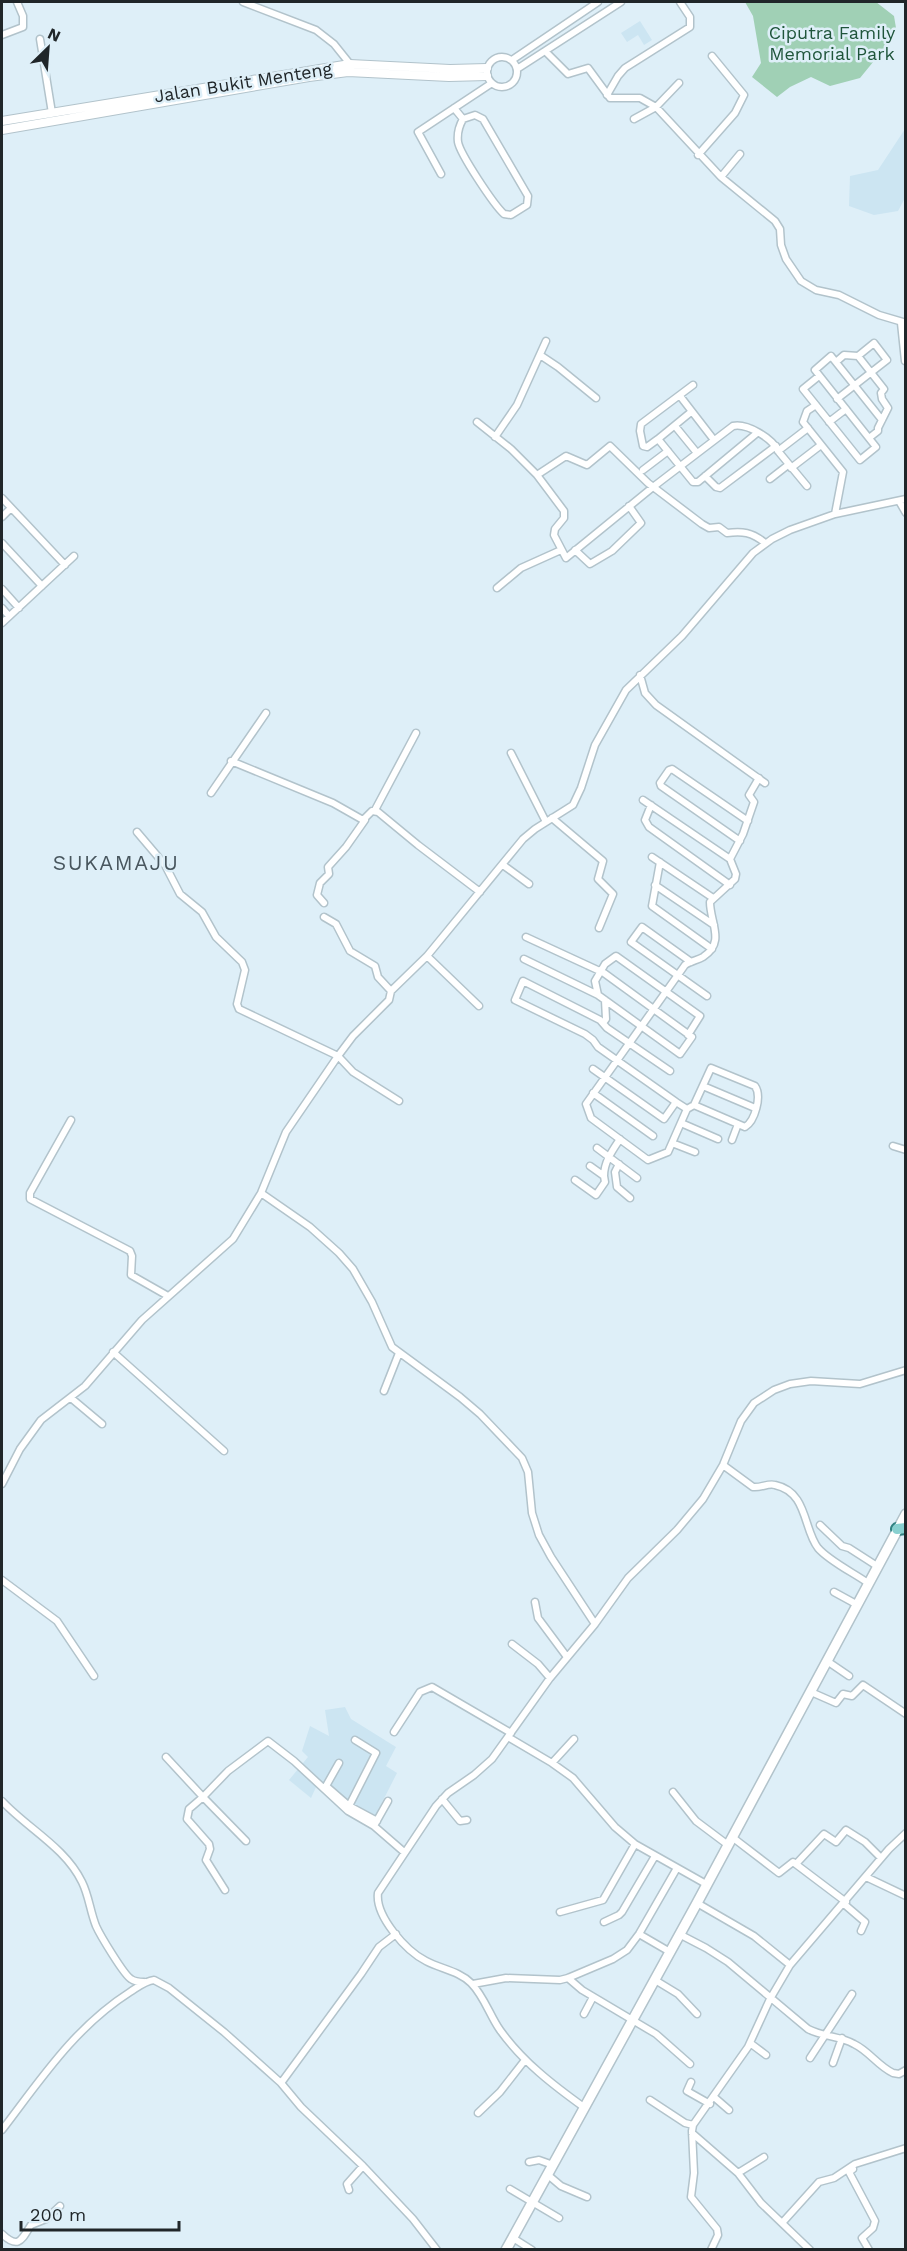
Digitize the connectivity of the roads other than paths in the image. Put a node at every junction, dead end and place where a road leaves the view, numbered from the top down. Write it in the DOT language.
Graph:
graph roads {
  1 [pos="17,2"];
  2 [pos="243,2"];
  3 [pos="598,2"];
  4 [pos="621,2"];
  5 [pos="680,2"];
  6 [pos="2,35"];
  7 [pos="40,39"];
  8 [pos="545,51"];
  9 [pos="712,56"];
  10 [pos="512,60"];
  11 [pos="350,64"];
  12 [pos="517,69"];
  13 [pos="487,72"];
  14 [pos="492,83"];
  15 [pos="679,83"];
  16 [pos="607,95"];
  17 [pos="656,107"];
  18 [pos="454,108"];
  19 [pos="52,113"];
  20 [pos="463,119"];
  21 [pos="634,119"];
  22 [pos="2,121"];
  23 [pos="2,130"];
  24 [pos="740,154"];
  25 [pos="698,155"];
  26 [pos="441,174"];
  27 [pos="720,177"];
  28 [pos="903,323"];
  29 [pos="546,341"];
  30 [pos="540,355"];
  31 [pos="858,356"];
  32 [pos="905,361"];
  33 [pos="836,362"];
  34 [pos="871,372"];
  35 [pos="819,376"];
  36 [pos="854,385"];
  37 [pos="693,386"];
  38 [pos="680,396"];
  39 [pos="596,398"];
  40 [pos="837,399"];
  41 [pos="816,405"];
  42 [pos="846,409"];
  43 [pos="691,412"];
  44 [pos="882,420"];
  45 [pos="477,422"];
  46 [pos="830,422"];
  47 [pos="675,426"];
  48 [pos="808,428"];
  49 [pos="757,433"];
  50 [pos="495,436"];
  51 [pos="869,438"];
  52 [pos="658,439"];
  53 [pos="714,440"];
  54 [pos="821,445"];
  55 [pos="777,449"];
  56 [pos="668,451"];
  57 [pos="697,453"];
  58 [pos="680,466"];
  59 [pos="789,466"];
  60 [pos="643,470"];
  61 [pos="537,475"];
  62 [pos="705,476"];
  63 [pos="770,479"];
  64 [pos="807,486"];
  65 [pos="653,487"];
  66 [pos="2,498"];
  67 [pos="902,500"];
  68 [pos="629,507"];
  69 [pos="11,508"];
  70 [pos="906,513"];
  71 [pos="835,514"];
  72 [pos="2,517"];
  73 [pos="2,543"];
  74 [pos="765,543"];
  75 [pos="561,550"];
  76 [pos="575,550"];
  77 [pos="74,556"];
  78 [pos="65,565"];
  79 [pos="42,586"];
  80 [pos="496,588"];
  81 [pos="2,589"];
  82 [pos="2,608"];
  83 [pos="19,608"];
  84 [pos="9,616"];
  85 [pos="2,623"];
  86 [pos="640,675"];
  87 [pos="266,713"];
  88 [pos="416,733"];
  89 [pos="511,753"];
  90 [pos="231,761"];
  91 [pos="759,778"];
  92 [pos="765,783"];
  93 [pos="211,793"];
  94 [pos="643,800"];
  95 [pos="651,806"];
  96 [pos="375,810"];
  97 [pos="365,820"];
  98 [pos="549,820"];
  99 [pos="748,821"];
  100 [pos="137,832"];
  101 [pos="740,841"];
  102 [pos="652,857"];
  103 [pos="730,859"];
  104 [pos="660,862"];
  105 [pos="503,865"];
  106 [pos="529,884"];
  107 [pos="655,885"];
  108 [pos="730,885"];
  109 [pos="480,892"];
  110 [pos="713,898"];
  111 [pos="324,903"];
  112 [pos="324,917"];
  113 [pos="714,925"];
  114 [pos="599,928"];
  115 [pos="526,937"];
  116 [pos="712,949"];
  117 [pos="427,956"];
  118 [pos="524,959"];
  119 [pos="692,962"];
  120 [pos="600,973"];
  121 [pos="677,976"];
  122 [pos="391,991"];
  123 [pos="665,992"];
  124 [pos="598,995"];
  125 [pos="707,996"];
  126 [pos="605,1000"];
  127 [pos="479,1006"];
  128 [pos="653,1009"];
  129 [pos="603,1023"];
  130 [pos="641,1025"];
  131 [pos="688,1035"];
  132 [pos="630,1042"];
  133 [pos="338,1056"];
  134 [pos="617,1060"];
  135 [pos="593,1069"];
  136 [pos="670,1071"];
  137 [pos="605,1077"];
  138 [pos="703,1086"];
  139 [pos="593,1093"];
  140 [pos="399,1101"];
  141 [pos="676,1102"];
  142 [pos="694,1105"];
  143 [pos="755,1108"];
  144 [pos="687,1109"];
  145 [pos="71,1120"];
  146 [pos="681,1123"];
  147 [pos="738,1124"];
  148 [pos="653,1136"];
  149 [pos="718,1138"];
  150 [pos="620,1139"];
  151 [pos="732,1140"];
  152 [pos="672,1143"];
  153 [pos="893,1146"];
  154 [pos="597,1148"];
  155 [pos="906,1150"];
  156 [pos="695,1152"];
  157 [pos="609,1156"];
  158 [pos="619,1164"];
  159 [pos="590,1166"];
  160 [pos="604,1176"];
  161 [pos="638,1178"];
  162 [pos="575,1180"];
  163 [pos="261,1193"];
  164 [pos="630,1197"];
  165 [pos="168,1296"];
  166 [pos="113,1352"];
  167 [pos="399,1353"];
  168 [pos="906,1370"];
  169 [pos="384,1391"];
  170 [pos="71,1398"];
  171 [pos="102,1424"];
  172 [pos="224,1451"];
  173 [pos="723,1465"];
  174 [pos="2,1484"];
  175 [pos="906,1514"];
  176 [pos="820,1525"];
  177 [pos="901,1529"];
  178 [pos="877,1566"];
  179 [pos="2,1580"];
  180 [pos="868,1583"];
  181 [pos="834,1592"];
  182 [pos="535,1602"];
  183 [pos="856,1604"];
  184 [pos="595,1624"];
  185 [pos="512,1644"];
  186 [pos="567,1657"];
  187 [pos="827,1661"];
  188 [pos="94,1676"];
  189 [pos="849,1676"];
  190 [pos="550,1678"];
  191 [pos="811,1692"];
  192 [pos="906,1714"];
  193 [pos="394,1732"];
  194 [pos="510,1735"];
  195 [pos="574,1739"];
  196 [pos="355,1740"];
  197 [pos="166,1757"];
  198 [pos="339,1763"];
  199 [pos="552,1763"];
  200 [pos="673,1792"];
  201 [pos="203,1797"];
  202 [pos="442,1799"];
  203 [pos="2,1801"];
  204 [pos="388,1801"];
  205 [pos="349,1806"];
  206 [pos="467,1820"];
  207 [pos="375,1824"];
  208 [pos="906,1833"];
  209 [pos="246,1841"];
  210 [pos="730,1841"];
  211 [pos="635,1844"];
  212 [pos="404,1852"];
  213 [pos="655,1856"];
  214 [pos="881,1858"];
  215 [pos="796,1864"];
  216 [pos="677,1868"];
  217 [pos="866,1877"];
  218 [pos="706,1884"];
  219 [pos="225,1890"];
  220 [pos="906,1896"];
  221 [pos="697,1903"];
  222 [pos="845,1903"];
  223 [pos="560,1912"];
  224 [pos="604,1922"];
  225 [pos="861,1931"];
  226 [pos="396,1934"];
  227 [pos="639,1934"];
  228 [pos="679,1934"];
  229 [pos="670,1952"];
  230 [pos="790,1965"];
  231 [pos="568,1978"];
  232 [pos="655,1980"];
  233 [pos="146,1982"];
  234 [pos="473,1984"];
  235 [pos="852,1994"];
  236 [pos="593,1997"];
  237 [pos="770,1999"];
  238 [pos="584,2014"];
  239 [pos="697,2014"];
  240 [pos="633,2020"];
  241 [pos="824,2035"];
  242 [pos="843,2038"];
  243 [pos="750,2043"];
  244 [pos="766,2055"];
  245 [pos="810,2058"];
  246 [pos="525,2060"];
  247 [pos="833,2062"];
  248 [pos="690,2064"];
  249 [pos="906,2070"];
  250 [pos="691,2082"];
  251 [pos="281,2083"];
  252 [pos="650,2100"];
  253 [pos="712,2101"];
  254 [pos="585,2108"];
  255 [pos="729,2110"];
  256 [pos="478,2113"];
  257 [pos="693,2129"];
  258 [pos="2,2130"];
  259 [pos="906,2148"];
  260 [pos="764,2157"];
  261 [pos="529,2162"];
  262 [pos="863,2162"];
  263 [pos="553,2165"];
  264 [pos="363,2166"];
  265 [pos="738,2173"];
  266 [pos="548,2175"];
  267 [pos="510,2189"];
  268 [pos="349,2190"];
  269 [pos="587,2197"];
  270 [pos="533,2202"];
  271 [pos="60,2206"];
  272 [pos="559,2218"];
  273 [pos="782,2223"];
  274 [pos="2,2234"];
  275 [pos="513,2238"];
  276 [pos="437,2250"];
  277 [pos="506,2250"];
  278 [pos="532,2250"];
  279 [pos="711,2250"];
  280 [pos="810,2250"];
  281 [pos="869,2250"];
  1 -- 6 [label="street"];
  2 -- 11 [label="street"];
  3 -- 10 [label="street"];
  4 -- 8 [label="street"];
  5 -- 16 [label="street"];
  7 -- 19 [label="street"];
  8 -- 12 [label="street"];
  8 -- 16 [label="street"];
  9 -- 25 [label="street"];
  10 -- 12 [label="street"];
  10 -- 13 [label="street, Jalan Bukit Menteng"];
  11 -- 13 [label="street, Jalan Bukit Menteng"];
  11 -- 19 [label="street, Jalan Bukit Menteng"];
  12 -- 14 [label="street"];
  13 -- 14 [label="street"];
  13 -- 23 [label="street, Jalan Bukit Menteng"];
  14 -- 18 [label="street"];
  15 -- 17 [label="street"];
  16 -- 17 [label="street"];
  17 -- 21 [label="street"];
  17 -- 25 [label="street"];
  18 -- 20 [label="street"];
  18 -- 26 [label="street"];
  19 -- 22 [label="street, Jalan Bukit Menteng"];
  20 -- 20 [label="street"];
  24 -- 27 [label="street"];
  25 -- 27 [label="street"];
  27 -- 28 [label="street"];
  28 -- 32 [label="street"];
  29 -- 30 [label="street"];
  30 -- 39 [label="street"];
  30 -- 50 [label="street"];
  31 -- 33 [label="street"];
  31 -- 34 [label="street"];
  31 -- 34 [label="street"];
  33 -- 35 [label="street"];
  33 -- 36 [label="street"];
  34 -- 36 [label="street"];
  34 -- 44 [label="street"];
  35 -- 40 [label="street"];
  35 -- 41 [label="street"];
  36 -- 40 [label="street"];
  36 -- 44 [label="street"];
  37 -- 38 [label="street"];
  38 -- 43 [label="street"];
  38 -- 52 [label="street"];
  40 -- 42 [label="street"];
  41 -- 46 [label="street"];
  41 -- 48 [label="street"];
  42 -- 46 [label="street"];
  42 -- 51 [label="street"];
  43 -- 47 [label="street"];
  43 -- 53 [label="street"];
  44 -- 51 [label="street"];
  45 -- 50 [label="street"];
  46 -- 51 [label="street"];
  47 -- 52 [label="street"];
  47 -- 57 [label="street"];
  48 -- 54 [label="street"];
  48 -- 55 [label="street"];
  49 -- 53 [label="street"];
  49 -- 55 [label="street"];
  49 -- 62 [label="street"];
  50 -- 61 [label="street"];
  52 -- 56 [label="street"];
  53 -- 57 [label="street"];
  54 -- 59 [label="street"];
  54 -- 71 [label="street"];
  55 -- 59 [label="street"];
  55 -- 62 [label="street"];
  56 -- 58 [label="street"];
  56 -- 60 [label="street"];
  57 -- 58 [label="street"];
  58 -- 62 [label="street"];
  58 -- 65 [label="street"];
  59 -- 63 [label="street"];
  59 -- 64 [label="street"];
  61 -- 65 [label="street"];
  61 -- 75 [label="street"];
  65 -- 68 [label="street"];
  65 -- 74 [label="street"];
  66 -- 69 [label="street"];
  67 -- 70 [label="street"];
  67 -- 71 [label="street"];
  68 -- 76 [label="street"];
  68 -- 76 [label="street"];
  69 -- 72 [label="street"];
  69 -- 78 [label="street"];
  71 -- 74 [label="street"];
  73 -- 79 [label="street"];
  74 -- 86 [label="street"];
  75 -- 76 [label="street"];
  75 -- 80 [label="street"];
  77 -- 78 [label="street"];
  78 -- 79 [label="street"];
  79 -- 83 [label="street"];
  81 -- 83 [label="street"];
  82 -- 84 [label="street"];
  83 -- 84 [label="street"];
  84 -- 85 [label="street"];
  86 -- 91 [label="street"];
  86 -- 98 [label="street"];
  87 -- 90 [label="street"];
  88 -- 96 [label="street"];
  89 -- 98 [label="street"];
  90 -- 93 [label="street"];
  90 -- 97 [label="street"];
  91 -- 92 [label="street"];
  91 -- 99 [label="street"];
  94 -- 95 [label="street"];
  95 -- 103 [label="street"];
  95 -- 108 [label="street"];
  96 -- 97 [label="street"];
  96 -- 109 [label="street"];
  97 -- 111 [label="street"];
  98 -- 105 [label="street"];
  98 -- 114 [label="street"];
  99 -- 101 [label="street"];
  99 -- 101 [label="street"];
  100 -- 133 [label="street"];
  101 -- 103 [label="street"];
  102 -- 104 [label="street"];
  103 -- 108 [label="street"];
  104 -- 107 [label="street"];
  104 -- 110 [label="street"];
  105 -- 106 [label="street"];
  105 -- 109 [label="street"];
  107 -- 113 [label="street"];
  107 -- 116 [label="street"];
  108 -- 110 [label="street"];
  109 -- 117 [label="street"];
  110 -- 113 [label="street"];
  112 -- 122 [label="street"];
  113 -- 116 [label="street"];
  115 -- 120 [label="street"];
  116 -- 119 [label="street"];
  117 -- 122 [label="street"];
  117 -- 127 [label="street"];
  118 -- 124 [label="street"];
  119 -- 121 [label="street"];
  119 -- 121 [label="street"];
  120 -- 123 [label="street"];
  120 -- 124 [label="street"];
  120 -- 128 [label="street"];
  121 -- 123 [label="street"];
  121 -- 125 [label="street"];
  122 -- 133 [label="street"];
  123 -- 128 [label="street"];
  123 -- 131 [label="street"];
  124 -- 126 [label="street"];
  126 -- 129 [label="street"];
  126 -- 130 [label="street"];
  128 -- 130 [label="street"];
  128 -- 131 [label="street"];
  129 -- 132 [label="street"];
  129 -- 134 [label="street"];
  130 -- 131 [label="street"];
  130 -- 132 [label="street"];
  132 -- 134 [label="street"];
  132 -- 136 [label="street"];
  133 -- 140 [label="street"];
  133 -- 163 [label="street"];
  134 -- 137 [label="street"];
  134 -- 141 [label="street"];
  135 -- 137 [label="street"];
  137 -- 139 [label="street"];
  137 -- 141 [label="street"];
  138 -- 142 [label="street"];
  138 -- 143 [label="street"];
  138 -- 143 [label="street"];
  139 -- 148 [label="street"];
  139 -- 150 [label="street"];
  141 -- 144 [label="street"];
  142 -- 144 [label="street"];
  142 -- 147 [label="street"];
  143 -- 147 [label="street"];
  144 -- 146 [label="street"];
  145 -- 165 [label="street"];
  146 -- 149 [label="street"];
  146 -- 152 [label="street"];
  147 -- 151 [label="street"];
  150 -- 152 [label="street"];
  150 -- 157 [label="street"];
  152 -- 156 [label="street"];
  153 -- 155 [label="street"];
  154 -- 157 [label="street"];
  157 -- 158 [label="street"];
  157 -- 160 [label="street"];
  158 -- 161 [label="street"];
  158 -- 164 [label="street"];
  159 -- 160 [label="street"];
  160 -- 162 [label="street"];
  163 -- 165 [label="street"];
  163 -- 167 [label="street"];
  165 -- 166 [label="street"];
  166 -- 170 [label="street"];
  166 -- 172 [label="street"];
  167 -- 169 [label="street"];
  167 -- 184 [label="street"];
  168 -- 173 [label="street"];
  170 -- 171 [label="street"];
  170 -- 174 [label="street"];
  173 -- 180 [label="street"];
  173 -- 184 [label="street"];
  175 -- 177 [label="main road"];
  176 -- 178 [label="street"];
  177 -- 178 [label="main road"];
  178 -- 180 [label="main road"];
  179 -- 188 [label="street"];
  180 -- 183 [label="main road"];
  181 -- 183 [label="street"];
  182 -- 186 [label="street"];
  183 -- 187 [label="main road"];
  184 -- 186 [label="street"];
  185 -- 190 [label="street"];
  186 -- 190 [label="street"];
  187 -- 189 [label="street"];
  187 -- 191 [label="main road"];
  190 -- 194 [label="street"];
  191 -- 192 [label="street"];
  191 -- 210 [label="main road"];
  193 -- 194 [label="street"];
  194 -- 199 [label="street"];
  194 -- 202 [label="street"];
  195 -- 199 [label="street"];
  196 -- 205 [label="street"];
  197 -- 201 [label="street"];
  198 -- 205 [label="street"];
  199 -- 211 [label="street"];
  200 -- 210 [label="street"];
  201 -- 207 [label="street"];
  201 -- 209 [label="street"];
  201 -- 219 [label="street"];
  202 -- 206 [label="street"];
  202 -- 212 [label="street"];
  203 -- 233 [label="street"];
  204 -- 207 [label="street"];
  205 -- 207 [label="street"];
  207 -- 212 [label="street"];
  208 -- 214 [label="street"];
  210 -- 215 [label="street"];
  210 -- 218 [label="main road"];
  211 -- 213 [label="street"];
  211 -- 223 [label="street"];
  212 -- 226 [label="street"];
  213 -- 216 [label="street"];
  213 -- 224 [label="street"];
  214 -- 215 [label="street"];
  214 -- 217 [label="street"];
  215 -- 222 [label="street"];
  216 -- 218 [label="street"];
  216 -- 227 [label="street"];
  217 -- 220 [label="street"];
  217 -- 222 [label="street"];
  218 -- 221 [label="main road"];
  221 -- 228 [label="main road"];
  221 -- 230 [label="street"];
  222 -- 225 [label="street"];
  222 -- 230 [label="street"];
  226 -- 234 [label="street"];
  226 -- 251 [label="street"];
  227 -- 229 [label="street"];
  227 -- 231 [label="street"];
  228 -- 229 [label="main road"];
  228 -- 237 [label="street"];
  229 -- 232 [label="main road"];
  230 -- 237 [label="street"];
  231 -- 234 [label="street"];
  231 -- 236 [label="street"];
  232 -- 239 [label="street"];
  232 -- 240 [label="main road"];
  233 -- 251 [label="street"];
  233 -- 258 [label="street"];
  234 -- 246 [label="street"];
  235 -- 241 [label="street"];
  236 -- 238 [label="street"];
  236 -- 240 [label="street"];
  237 -- 241 [label="street"];
  237 -- 243 [label="street"];
  240 -- 248 [label="street"];
  240 -- 254 [label="main road"];
  241 -- 242 [label="street"];
  241 -- 245 [label="street"];
  242 -- 247 [label="street"];
  242 -- 249 [label="street"];
  243 -- 244 [label="street"];
  243 -- 253 [label="street"];
  246 -- 254 [label="street"];
  246 -- 256 [label="street"];
  250 -- 253 [label="street"];
  251 -- 264 [label="street"];
  252 -- 257 [label="street"];
  253 -- 255 [label="street"];
  253 -- 257 [label="street"];
  254 -- 263 [label="main road"];
  257 -- 265 [label="street"];
  257 -- 279 [label="street"];
  259 -- 262 [label="street"];
  260 -- 265 [label="street"];
  261 -- 263 [label="street"];
  262 -- 273 [label="street"];
  262 -- 281 [label="street"];
  263 -- 266 [label="main road"];
  264 -- 268 [label="street"];
  264 -- 276 [label="street"];
  265 -- 273 [label="street"];
  266 -- 269 [label="street"];
  266 -- 270 [label="main road"];
  267 -- 270 [label="street"];
  270 -- 272 [label="street"];
  270 -- 275 [label="main road"];
  271 -- 274 [label="street"];
  273 -- 280 [label="street"];
  275 -- 277 [label="main road"];
  275 -- 278 [label="street"];
}
